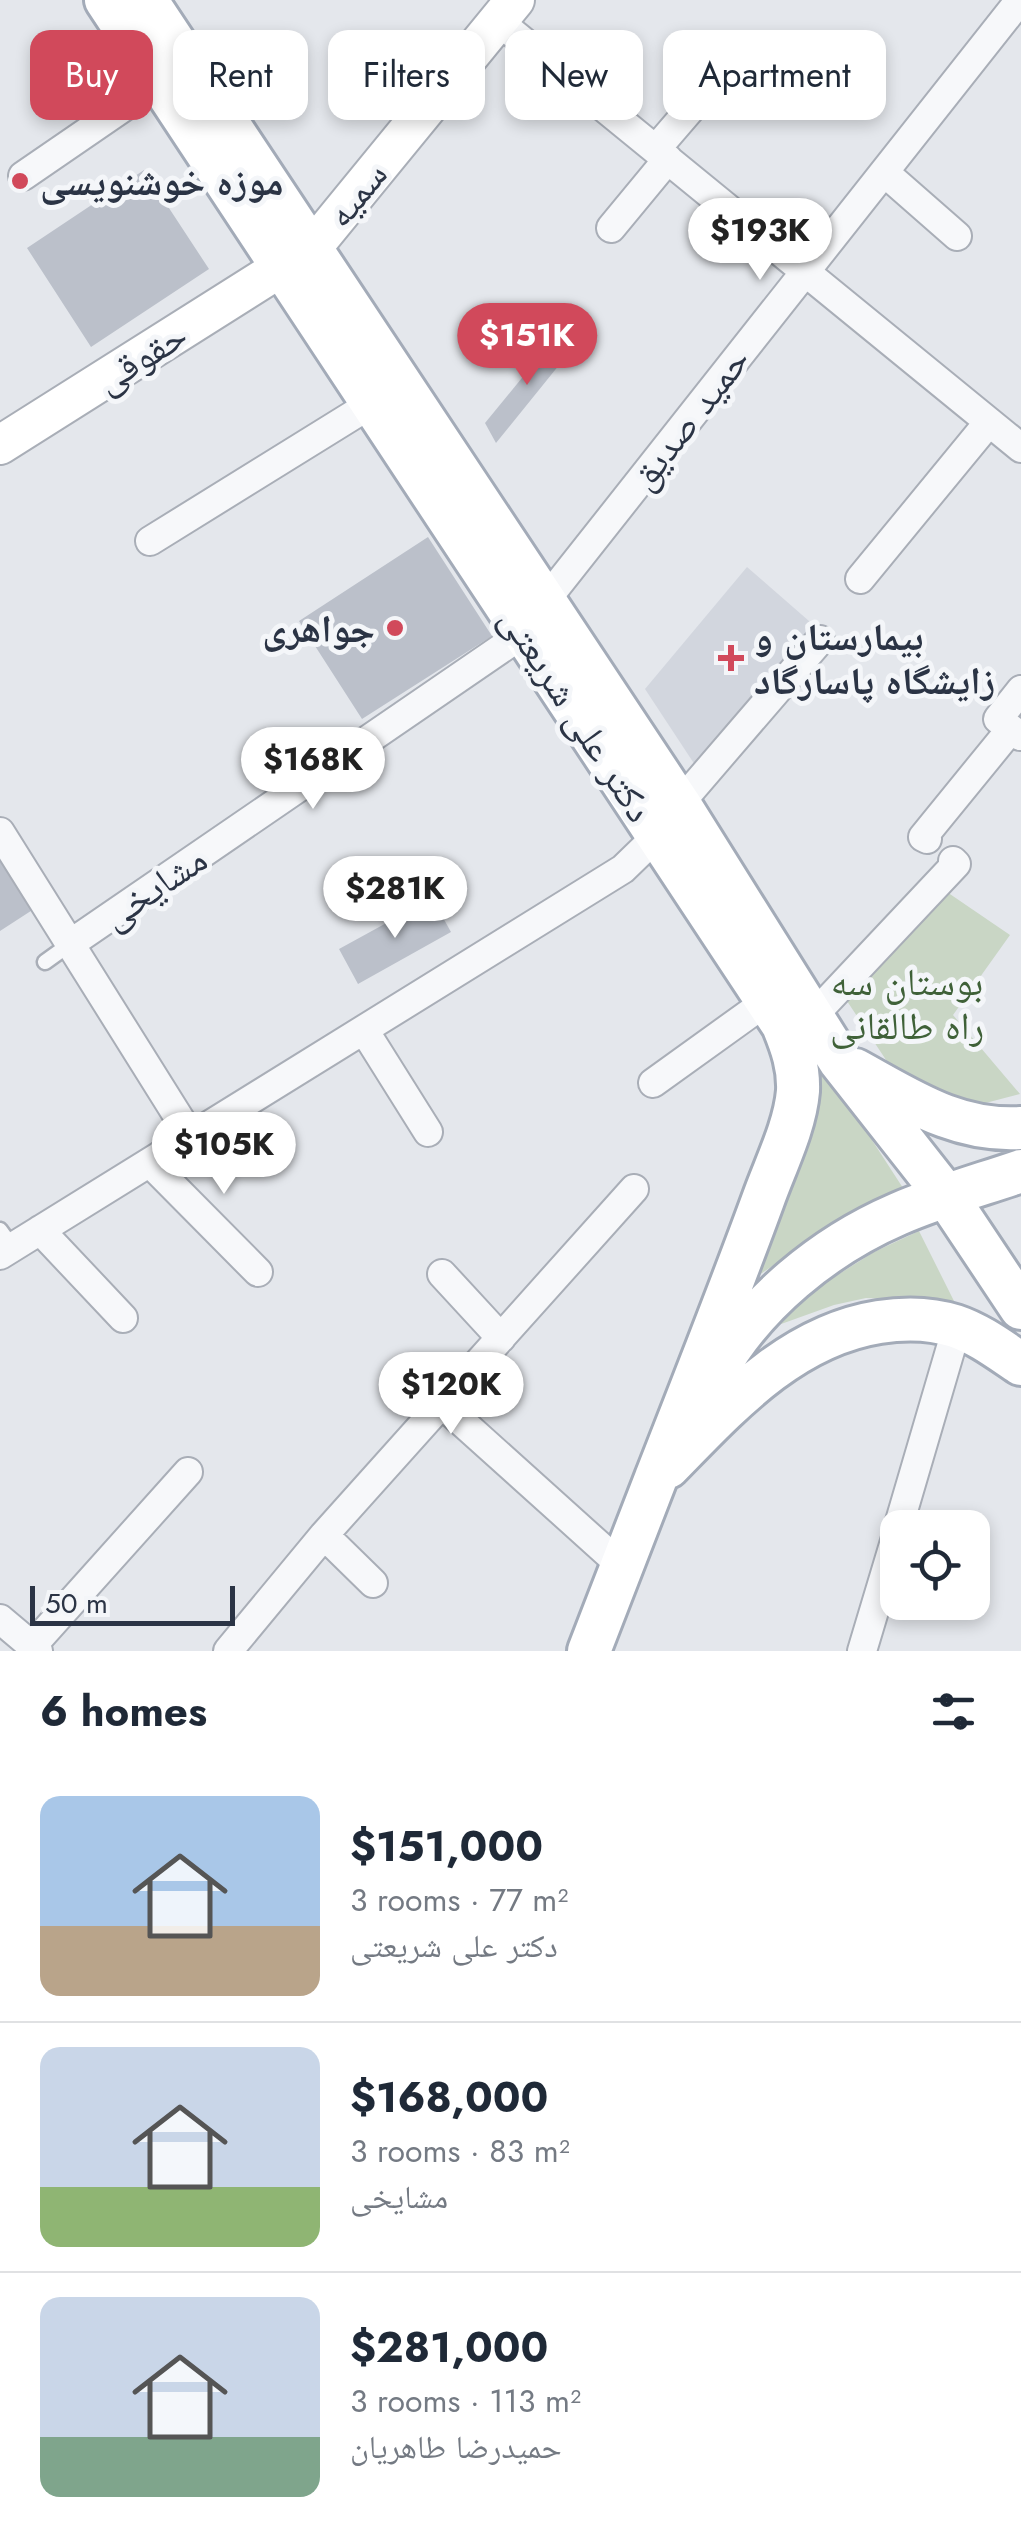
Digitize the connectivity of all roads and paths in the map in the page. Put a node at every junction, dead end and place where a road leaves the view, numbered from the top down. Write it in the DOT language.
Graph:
graph roads {
  1 [pos="106,0"];
  2 [pos="146,0"];
  3 [pos="1020,0"];
  4 [pos="506,10"];
  5 [pos="160,82"];
  6 [pos="687,120"];
  7 [pos="662,154"];
  8 [pos="884,172"];
  9 [pos="23,176"];
  10 [pos="610,228"];
  11 [pos="957,236"];
  12 [pos="297,258"];
  13 [pos="805,272"];
  14 [pos="371,404"];
  15 [pos="989,422"];
  16 [pos="0,445"];
  17 [pos="1021,448"];
  18 [pos="150,541"];
  19 [pos="860,579"];
  20 [pos="534,617"];
  21 [pos="820,640"];
  22 [pos="1021,690"];
  23 [pos="1016,733"];
  24 [pos="668,820"];
  25 [pos="0,832"];
  26 [pos="927,840"];
  27 [pos="953,861"];
  28 [pos="70,944"];
  29 [pos="45,962"];
  30 [pos="767,1001"];
  31 [pos="812,1017"];
  32 [pos="364,1030"];
  33 [pos="840,1062"];
  34 [pos="652,1083"];
  35 [pos="1021,1128"];
  36 [pos="428,1132"];
  37 [pos="191,1137"];
  38 [pos="150,1163"];
  39 [pos="1021,1170"];
  40 [pos="634,1188"];
  41 [pos="946,1197"];
  42 [pos="40,1230"];
  43 [pos="4,1244"];
  44 [pos="258,1272"];
  45 [pos="442,1274"];
  46 [pos="1021,1308"];
  47 [pos="123,1318"];
  48 [pos="958,1327"];
  49 [pos="502,1338"];
  50 [pos="1021,1364"];
  51 [pos="442,1404"];
  52 [pos="188,1472"];
  53 [pos="656,1478"];
  54 [pos="904,1510"];
  55 [pos="324,1535"];
  56 [pos="622,1566"];
  57 [pos="373,1583"];
  58 [pos="880,1590"];
  59 [pos="0,1619"];
  60 [pos="35,1648"];
  61 [pos="228,1651"];
  62 [pos="589,1651"];
  63 [pos="862,1651"];
  1 -- 5 [label="main road, دکتر علی شریعتی"];
  2 -- 12 [label="main road, دکتر علی شریعتی"];
  3 -- 8 [label="street, حمید صدیق"];
  4 -- 7 [label="street"];
  4 -- 12 [label="main road, سمیه"];
  5 -- 9 [label="street"];
  5 -- 12 [label="main road, دکتر علی شریعتی"];
  6 -- 7 [label="street"];
  7 -- 10 [label="street"];
  7 -- 13 [label="street"];
  8 -- 11 [label="street"];
  8 -- 13 [label="street, حمید صدیق"];
  12 -- 14 [label="main road, دکتر علی شریعتی"];
  12 -- 16 [label="main road, حقوقی"];
  12 -- 20 [label="main road, دکتر علی شریعتی"];
  13 -- 15 [label="street"];
  13 -- 20 [label="street, حمید صدیق"];
  14 -- 18 [label="street"];
  14 -- 20 [label="main road, دکتر علی شریعتی"];
  15 -- 17 [label="street"];
  15 -- 19 [label="street"];
  20 -- 24 [label="main road, دکتر علی شریعتی"];
  20 -- 28 [label="street, مشایخی"];
  21 -- 24 [label="street"];
  22 -- 23 [label="street"];
  23 -- 26 [label="street"];
  24 -- 30 [label="main road, دکتر علی شریعتی"];
  24 -- 31 [label="main road, دکتر علی شریعتی"];
  24 -- 32 [label="street"];
  25 -- 28 [label="street"];
  27 -- 31 [label="street"];
  28 -- 29 [label="lane"];
  28 -- 37 [label="street, مشایخی"];
  30 -- 34 [label="street"];
  30 -- 53 [label="main road, دکتر علی شریعتی"];
  31 -- 33 [label="main road, دکتر علی شریعتی"];
  32 -- 36 [label="street"];
  32 -- 37 [label="street"];
  33 -- 35 [label="main road"];
  33 -- 41 [label="main road, دکتر علی شریعتی"];
  37 -- 38 [label="street"];
  38 -- 42 [label="street"];
  38 -- 44 [label="street"];
  39 -- 41 [label="main road"];
  40 -- 49 [label="street"];
  41 -- 46 [label="main road, دکتر علی شریعتی"];
  41 -- 53 [label="main road"];
  42 -- 43 [label="street"];
  42 -- 47 [label="street"];
  45 -- 49 [label="street"];
  48 -- 50 [label="main road"];
  48 -- 53 [label="main road"];
  48 -- 54 [label="street"];
  49 -- 51 [label="street"];
  51 -- 55 [label="street"];
  51 -- 56 [label="street"];
  52 -- 60 [label="street"];
  53 -- 56 [label="main road"];
  55 -- 57 [label="street"];
  55 -- 61 [label="street"];
  56 -- 62 [label="main road"];
  58 -- 63 [label="street"];
  59 -- 60 [label="street"];
}
